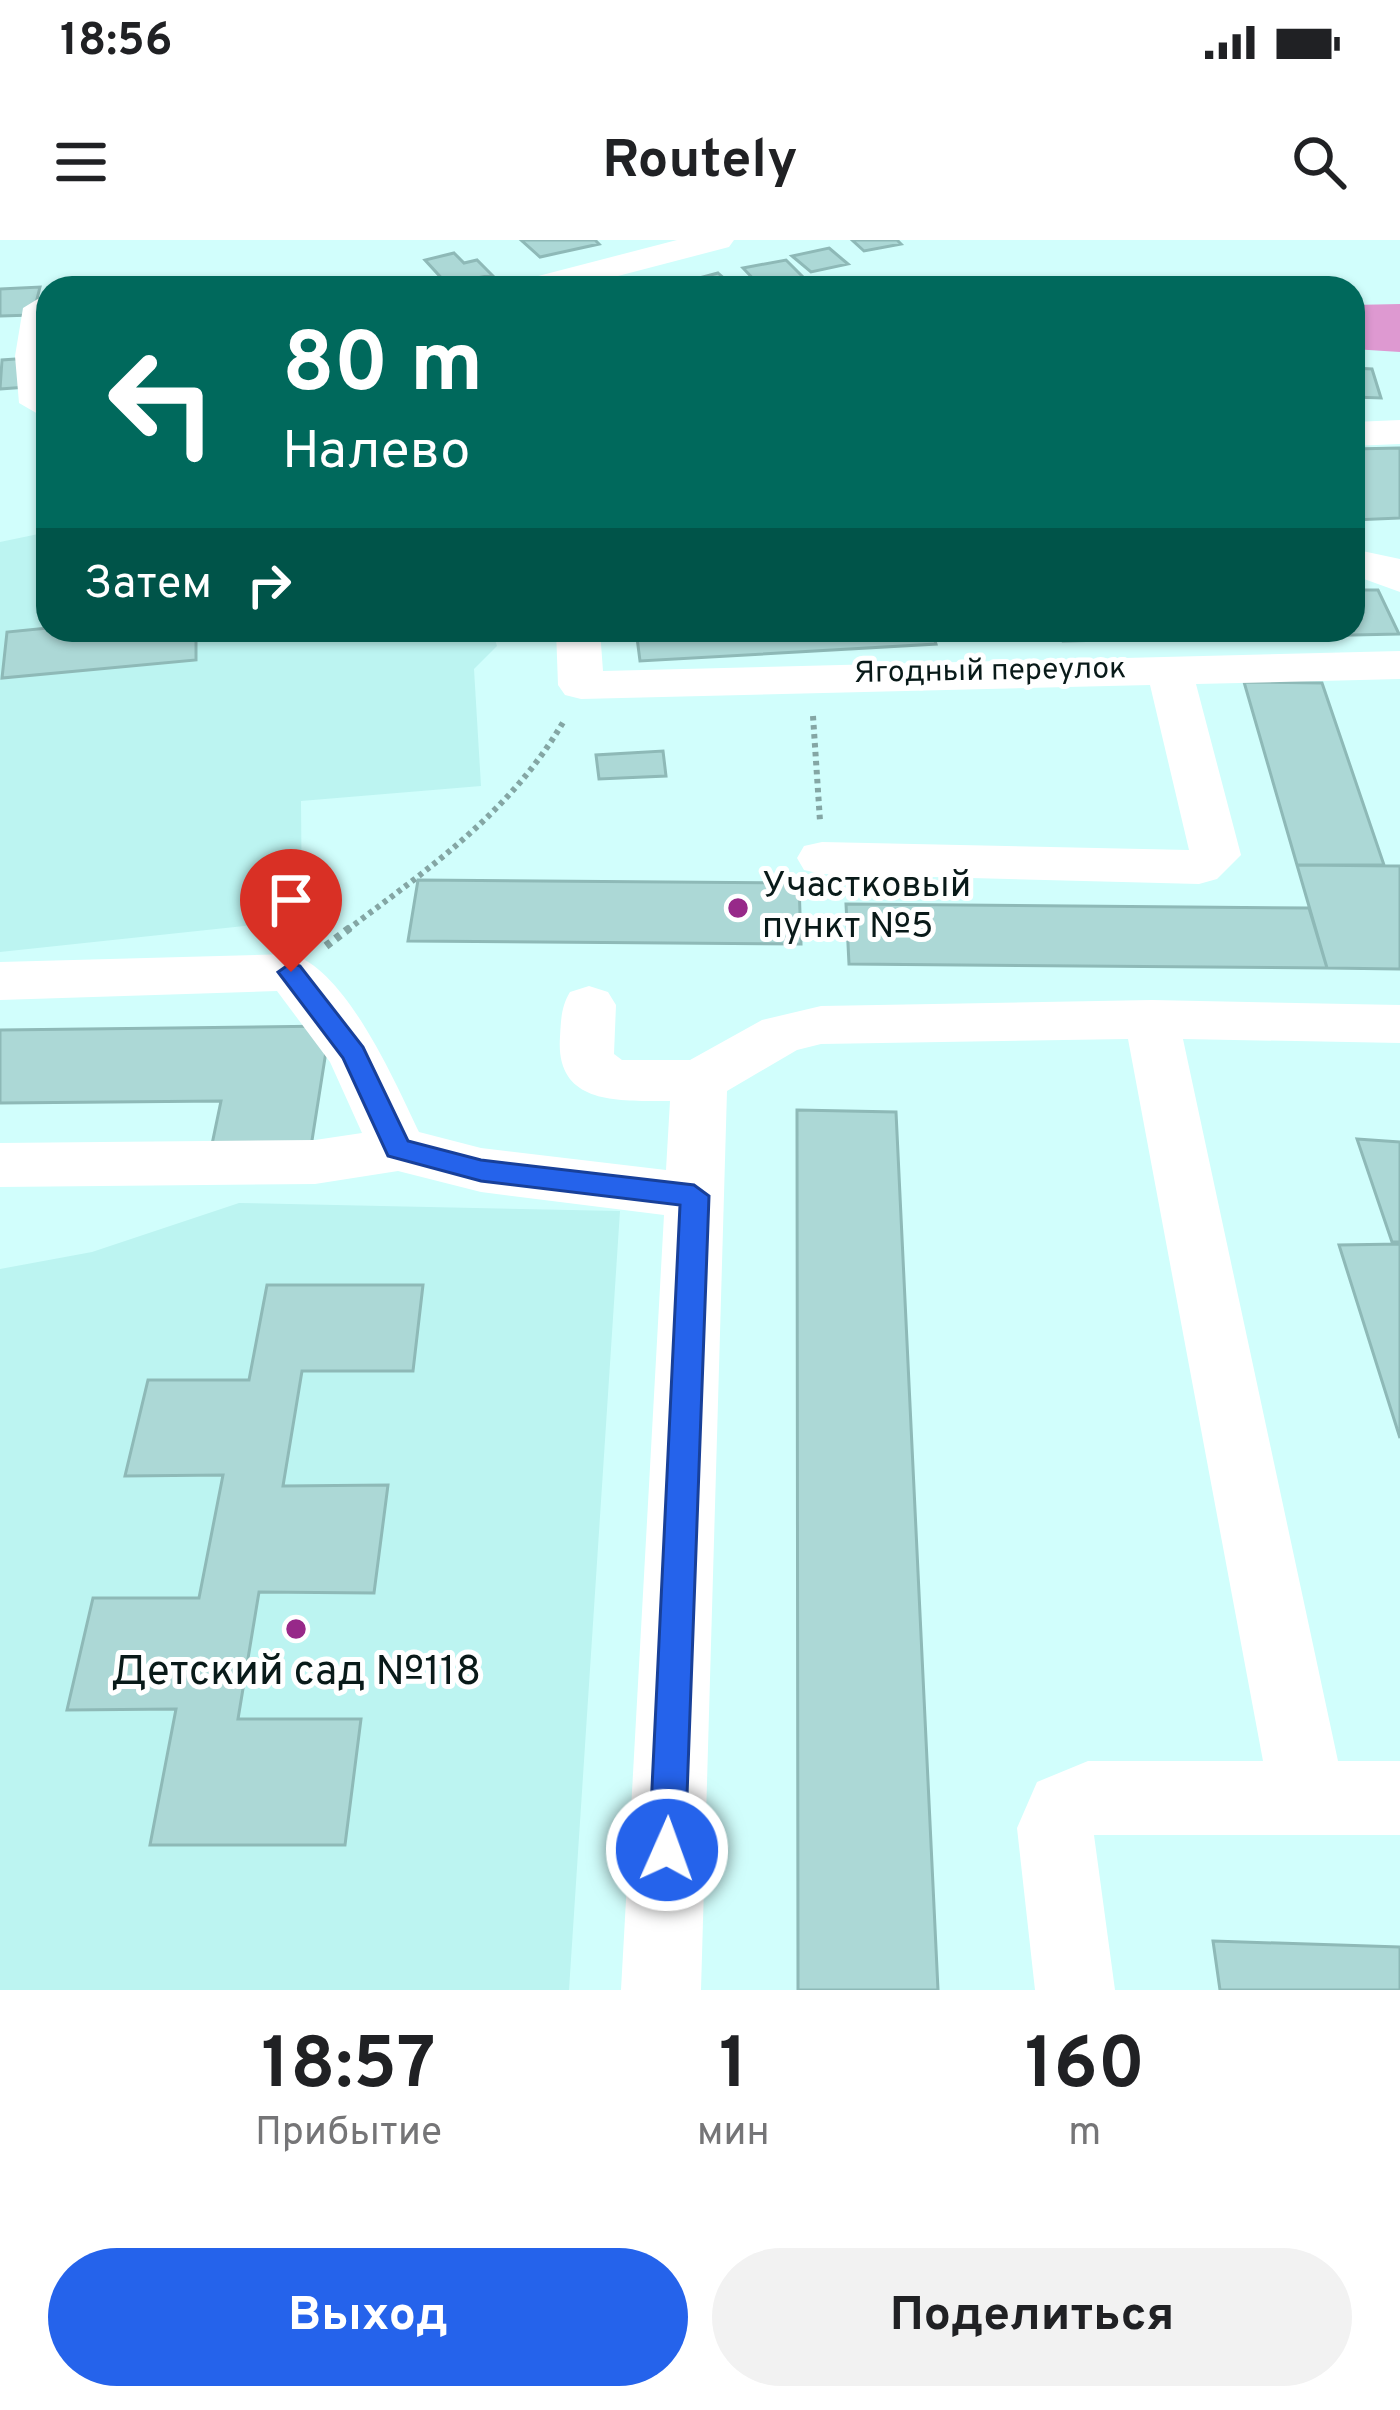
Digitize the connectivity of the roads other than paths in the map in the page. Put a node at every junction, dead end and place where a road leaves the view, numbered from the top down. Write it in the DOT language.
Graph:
graph roads {
  1 [pos="717,240"];
  2 [pos="578,276"];
  3 [pos="36,338"];
  4 [pos="29,405"];
  5 [pos="1400,432"];
  6 [pos="1365,433"];
  7 [pos="1365,564"];
  8 [pos="1400,579"];
  9 [pos="579,642"];
  10 [pos="1022,651"];
  11 [pos="1400,665"];
  12 [pos="1169,668"];
  13 [pos="822,858"];
  14 [pos="0,981"];
  15 [pos="589,1005"];
  16 [pos="1152,1019"];
  17 [pos="1400,1024"];
  18 [pos="699,1081"];
  19 [pos="398,1149"];
  20 [pos="0,1166"];
  21 [pos="694,1196"];
  22 [pos="1307,1794"];
  23 [pos="1400,1798"];
  24 [pos="661,1990"];
  25 [pos="1075,1990"];
  1 -- 2 [label="street"];
  3 -- 4 [label="street"];
  5 -- 6 [label="street"];
  7 -- 8 [label="street"];
  9 -- 10 [label="street, Ягодный переулок"];
  10 -- 12 [label="street, Ягодный переулок"];
  11 -- 12 [label="street, Ягодный переулок"];
  12 -- 13 [label="street"];
  14 -- 19 [label="street"];
  15 -- 18 [label="street"];
  16 -- 17 [label="street"];
  16 -- 18 [label="street"];
  16 -- 22 [label="street"];
  18 -- 21 [label="street"];
  19 -- 20 [label="street"];
  19 -- 21 [label="street"];
  21 -- 24 [label="street"];
  22 -- 23 [label="street"];
  22 -- 25 [label="street"];
}
